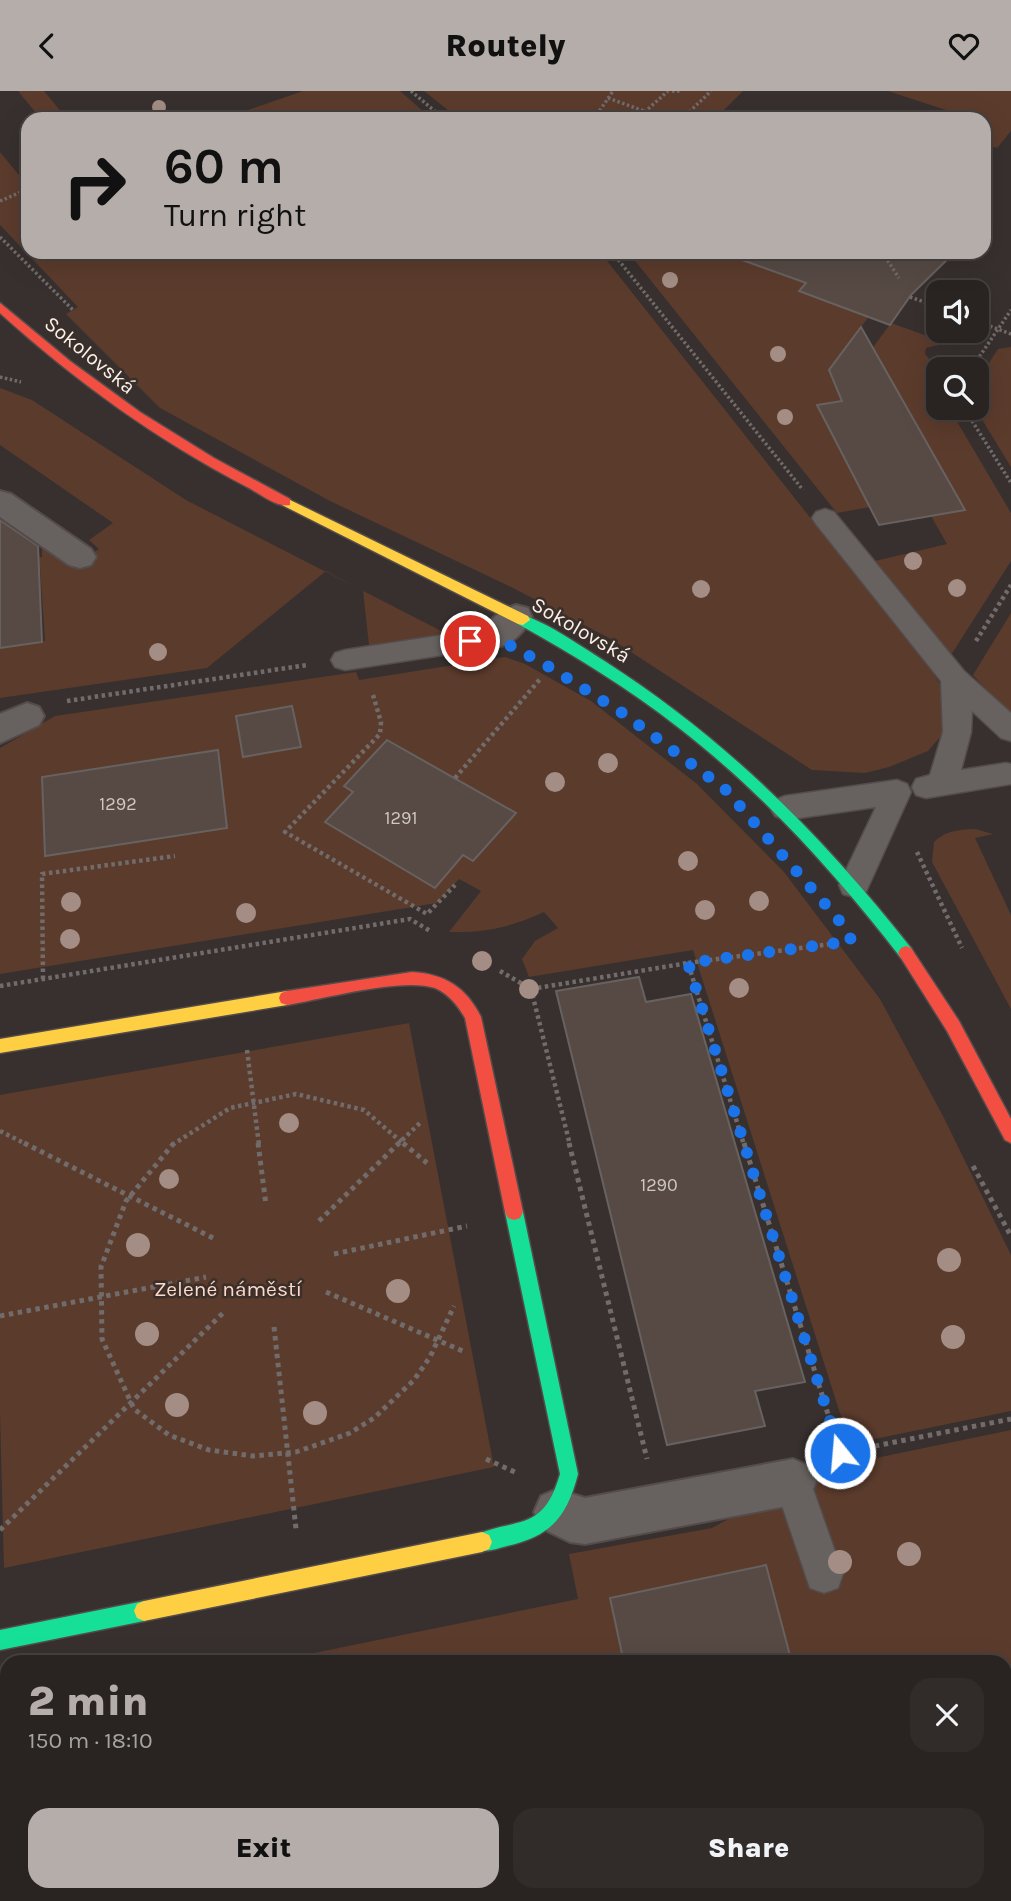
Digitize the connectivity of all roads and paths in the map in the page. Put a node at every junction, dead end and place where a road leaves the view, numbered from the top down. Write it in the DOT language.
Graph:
graph roads {
  1 [pos="411,91"];
  2 [pos="613,91"];
  3 [pos="670,91"];
  4 [pos="682,91"];
  5 [pos="709,91"];
  6 [pos="608,97"];
  7 [pos="646,111"];
  8 [pos="436,112"];
  9 [pos="598,112"];
  10 [pos="689,112"];
  11 [pos="21,192"];
  12 [pos="0,201"];
  13 [pos="0,237"];
  14 [pos="21,258"];
  15 [pos="22,259"];
  16 [pos="618,259"];
  17 [pos="886,259"];
  18 [pos="899,278"];
  19 [pos="910,297"];
  20 [pos="926,303"];
  21 [pos="0,307"];
  22 [pos="74,310"];
  23 [pos="1011,310"];
  24 [pos="989,326"];
  25 [pos="997,329"];
  26 [pos="1011,334"];
  27 [pos="979,357"];
  28 [pos="972,420"];
  29 [pos="1011,483"];
  30 [pos="0,502"];
  31 [pos="825,518"];
  32 [pos="80,557"];
  33 [pos="1011,585"];
  34 [pos="505,627"];
  35 [pos="345,660"];
  36 [pos="542,678"];
  37 [pos="954,678"];
  38 [pos="370,686"];
  39 [pos="27,716"];
  40 [pos="1011,730"];
  41 [pos="1006,774"];
  42 [pos="454,778"];
  43 [pos="941,785"];
  44 [pos="897,792"];
  45 [pos="785,808"];
  46 [pos="918,848"];
  47 [pos="175,856"];
  48 [pos="455,885"];
  49 [pos="854,885"];
  50 [pos="427,914"];
  51 [pos="410,919"];
  52 [pos="441,937"];
  53 [pos="839,943"];
  54 [pos="967,957"];
  55 [pos="688,963"];
  56 [pos="496,969"];
  57 [pos="43,979"];
  58 [pos="0,986"];
  59 [pos="531,989"];
  60 [pos="242,1005"];
  61 [pos="0,1046"];
  62 [pos="253,1098"];
  63 [pos="216,1108"];
  64 [pos="422,1121"];
  65 [pos="0,1131"];
  66 [pos="1011,1135"];
  67 [pos="403,1137"];
  68 [pos="971,1162"];
  69 [pos="427,1163"];
  70 [pos="118,1182"];
  71 [pos="114,1189"];
  72 [pos="110,1195"];
  73 [pos="266,1205"];
  74 [pos="516,1215"];
  75 [pos="318,1221"];
  76 [pos="1011,1236"];
  77 [pos="215,1239"];
  78 [pos="334,1254"];
  79 [pos="206,1277"];
  80 [pos="326,1292"];
  81 [pos="83,1295"];
  82 [pos="84,1306"];
  83 [pos="454,1306"];
  84 [pos="224,1312"];
  85 [pos="0,1316"];
  86 [pos="274,1327"];
  87 [pos="441,1341"];
  88 [pos="465,1352"];
  89 [pos="114,1387"];
  90 [pos="129,1403"];
  91 [pos="1011,1419"];
  92 [pos="288,1454"];
  93 [pos="793,1482"];
  94 [pos="659,1507"];
  95 [pos="557,1512"];
  96 [pos="0,1530"];
  97 [pos="824,1574"];
  98 [pos="302,1579"];
  99 [pos="0,1640"];
  1 -- 8 [label="path"];
  2 -- 6 [label="path"];
  3 -- 4 [label="path"];
  3 -- 7 [label="path"];
  5 -- 10 [label="path"];
  6 -- 7 [label="path"];
  6 -- 9 [label="path"];
  11 -- 12 [label="path"];
  13 -- 14 [label="path"];
  15 -- 22 [label="path"];
  16 -- 31 [label="path"];
  17 -- 18 [label="path"];
  19 -- 20 [label="path"];
  21 -- 34 [label="main road, Sokolovská"];
  23 -- 25 [label="path"];
  24 -- 25 [label="path"];
  25 -- 26 [label="path"];
  25 -- 27 [label="path"];
  28 -- 29 [label="path"];
  30 -- 32 [label="street"];
  31 -- 37 [label="lane"];
  33 -- 37 [label="path"];
  34 -- 35 [label="lane"];
  34 -- 45 [label="main road, Sokolovská"];
  35 -- 39 [label="path"];
  36 -- 42 [label="path"];
  37 -- 40 [label="lane"];
  37 -- 43 [label="lane"];
  38 -- 50 [label="path"];
  41 -- 43 [label="lane"];
  43 -- 44 [label="lane"];
  44 -- 45 [label="lane"];
  44 -- 49 [label="lane"];
  45 -- 49 [label="main road, Sokolovská"];
  46 -- 54 [label="path"];
  47 -- 57 [label="path"];
  48 -- 50 [label="path"];
  49 -- 66 [label="main road, Sokolovská"];
  50 -- 51 [label="path"];
  51 -- 52 [label="path"];
  51 -- 57 [label="path"];
  53 -- 55 [label="path"];
  55 -- 59 [label="path"];
  55 -- 91 [label="path"];
  56 -- 59 [label="path"];
  57 -- 58 [label="path"];
  59 -- 94 [label="path"];
  60 -- 61 [label="main road"];
  60 -- 62 [label="path"];
  60 -- 74 [label="main road"];
  62 -- 63 [label="path"];
  62 -- 67 [label="path"];
  62 -- 73 [label="path"];
  64 -- 67 [label="path"];
  65 -- 71 [label="path"];
  67 -- 69 [label="path"];
  67 -- 75 [label="path"];
  68 -- 76 [label="path"];
  70 -- 71 [label="path"];
  71 -- 72 [label="path"];
  71 -- 77 [label="path"];
  74 -- 78 [label="path"];
  74 -- 95 [label="main road"];
  79 -- 81 [label="path"];
  80 -- 87 [label="path"];
  81 -- 82 [label="path"];
  81 -- 85 [label="path"];
  83 -- 87 [label="path"];
  84 -- 90 [label="path"];
  86 -- 92 [label="path"];
  87 -- 88 [label="path"];
  87 -- 92 [label="path"];
  89 -- 90 [label="path"];
  90 -- 92 [label="path"];
  90 -- 96 [label="path"];
  92 -- 98 [label="path"];
  93 -- 94 [label="street"];
  93 -- 97 [label="lane"];
  94 -- 95 [label="street"];
  95 -- 98 [label="main road"];
  98 -- 99 [label="main road"];
}
